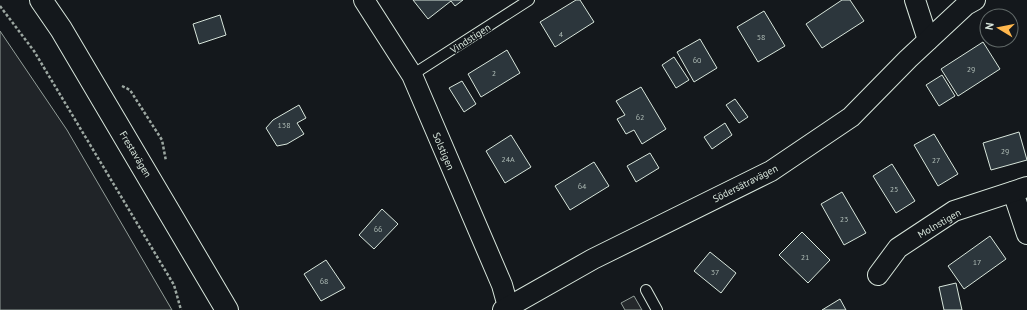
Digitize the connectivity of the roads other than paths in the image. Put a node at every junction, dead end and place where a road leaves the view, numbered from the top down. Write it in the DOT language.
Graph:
graph roads {
  1 [pos="42,0"];
  2 [pos="364,0"];
  3 [pos="529,0"];
  4 [pos="915,0"];
  5 [pos="975,0"];
  6 [pos="928,40"];
  7 [pos="412,75"];
  8 [pos="1020,189"];
  9 [pos="1027,234"];
  10 [pos="878,275"];
  11 [pos="646,290"];
  12 [pos="507,309"];
  13 [pos="228,310"];
  14 [pos="657,310"];
  1 -- 13 [label="street, Frestavägen"];
  2 -- 7 [label="street, Solstigen"];
  3 -- 7 [label="lane, Vindstigen"];
  4 -- 6 [label="street"];
  5 -- 6 [label="street, Södersätravägen"];
  6 -- 12 [label="street, Södersätravägen"];
  7 -- 12 [label="street, Solstigen"];
  8 -- 9 [label="street, Molnstigen"];
  8 -- 10 [label="street, Molnstigen"];
  11 -- 14 [label="lane"];
}
